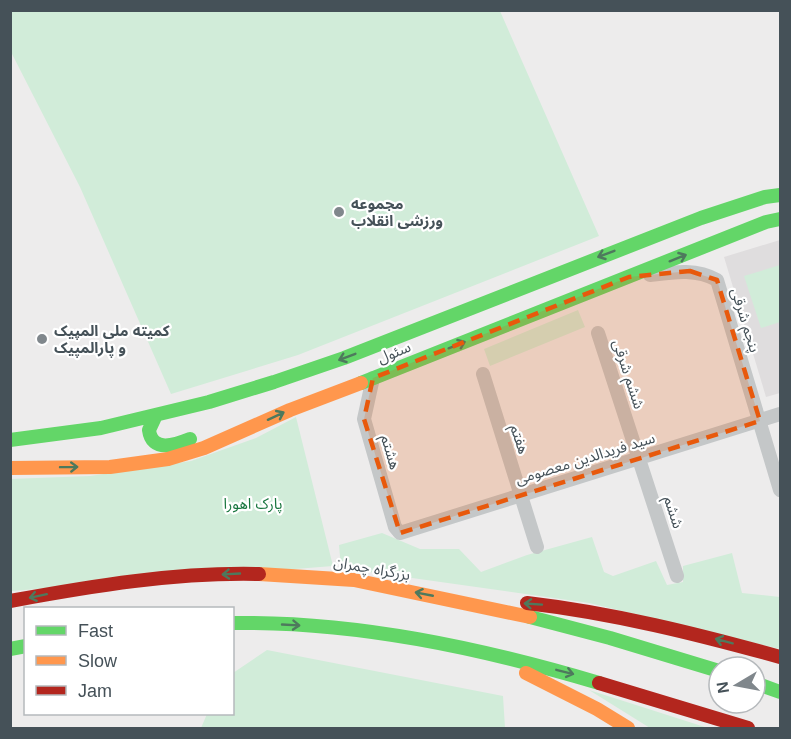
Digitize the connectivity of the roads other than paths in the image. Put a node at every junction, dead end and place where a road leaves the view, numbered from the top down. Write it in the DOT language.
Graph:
graph roads {
  1 [pos="780,194"];
  2 [pos="780,220"];
  3 [pos="629,277"];
  4 [pos="598,333"];
  5 [pos="483,374"];
  6 [pos="373,378"];
  7 [pos="780,414"];
  8 [pos="156,415"];
  9 [pos="760,421"];
  10 [pos="252,426"];
  11 [pos="10,440"];
  12 [pos="639,459"];
  13 [pos="10,468"];
  14 [pos="780,490"];
  15 [pos="521,495"];
  16 [pos="400,533"];
  17 [pos="537,547"];
  18 [pos="677,576"];
  19 [pos="10,601"];
  20 [pos="482,606"];
  21 [pos="234,623"];
  22 [pos="489,653"];
  23 [pos="780,657"];
  24 [pos="707,668"];
  25 [pos="628,729"];
  26 [pos="748,729"];
  1 -- 8 [label="main road, سئول, one-way"];
  3 -- 2 [label="main road, سئول, one-way"];
  6 -- 3 [label="main road, سئول, one-way"];
  3 -- 9 [label="street, پنجم شرقی"];
  4 -- 12 [label="street, ششم شرقی"];
  5 -- 15 [label="street, هفتم"];
  10 -- 6 [label="main road, سئول, one-way"];
  6 -- 16 [label="street, هشتم"];
  7 -- 9 [label="street, سید فریدالدین معصومی"];
  8 -- 10 [label="main road"];
  8 -- 11 [label="main road, سئول"];
  9 -- 12 [label="street, سید فریدالدین معصومی"];
  9 -- 14 [label="street, پنجم شرقی"];
  13 -- 10 [label="main road, سئول, one-way"];
  12 -- 15 [label="street, سید فریدالدین معصومی"];
  12 -- 18 [label="street, ششم"];
  15 -- 16 [label="street, سید فریدالدین معصومی"];
  15 -- 17 [label="street, هفتم"];
  20 -- 19 [label="main road, بزرگراه چمران, one-way"];
  23 -- 20 [label="main road, one-way"];
  20 -- 24 [label="main road, بزرگراه چمران"];
  21 -- 22 [label="main road, one-way"];
  22 -- 25 [label="main road"];
  22 -- 26 [label="main road, one-way"];
}
